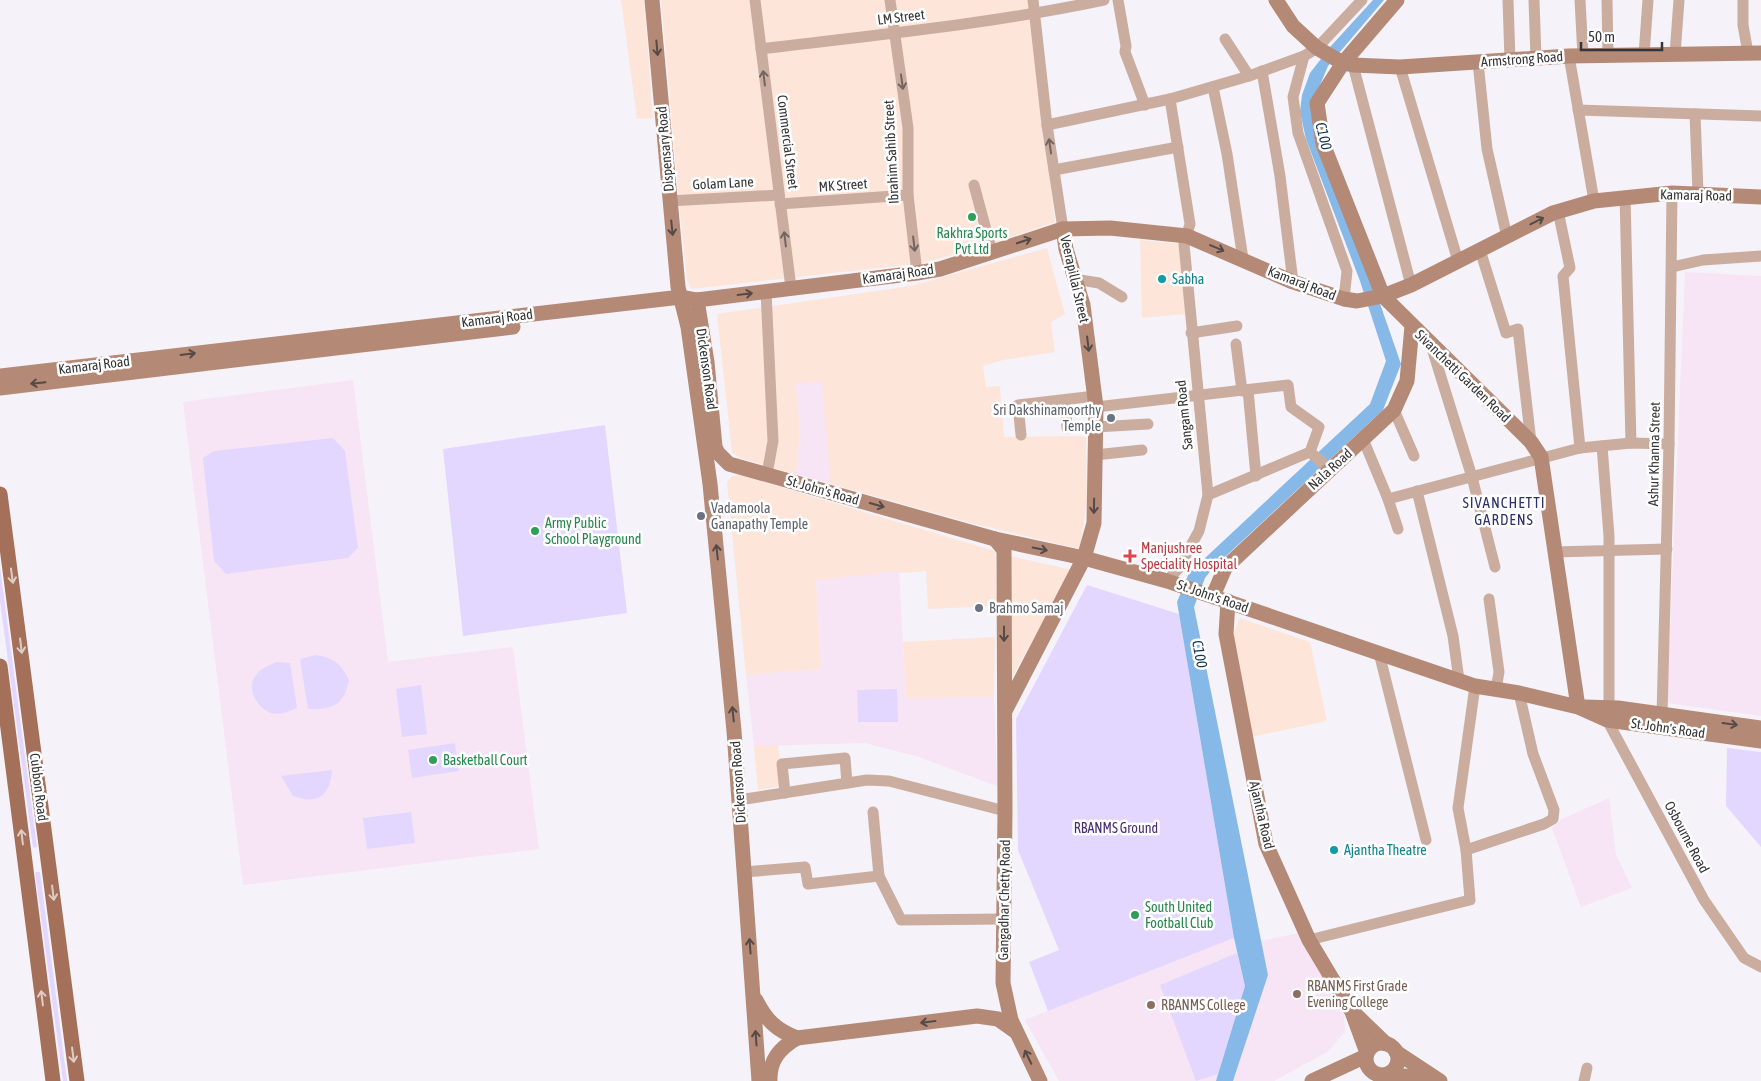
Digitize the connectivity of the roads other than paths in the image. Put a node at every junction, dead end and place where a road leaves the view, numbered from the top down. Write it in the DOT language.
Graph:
graph roads {
  1 [pos="652,0"];
  2 [pos="755,0"];
  3 [pos="890,0"];
  4 [pos="1033,0"];
  5 [pos="1104,0"];
  6 [pos="1118,0"];
  7 [pos="1276,0"];
  8 [pos="1397,0"];
  9 [pos="1508,0"];
  10 [pos="1534,0"];
  11 [pos="1580,0"];
  12 [pos="1607,0"];
  13 [pos="1648,0"];
  14 [pos="1680,0"];
  15 [pos="1743,0"];
  16 [pos="1360,1"];
  17 [pos="1034,15"];
  18 [pos="895,34"];
  19 [pos="1225,40"];
  20 [pos="761,49"];
  21 [pos="1755,53"];
  22 [pos="1676,54"];
  23 [pos="1644,55"];
  24 [pos="1576,56"];
  25 [pos="1608,56"];
  26 [pos="1330,57"];
  27 [pos="1536,58"];
  28 [pos="1510,60"];
  29 [pos="1478,62"];
  30 [pos="1400,67"];
  31 [pos="1262,71"];
  32 [pos="1249,76"];
  33 [pos="1213,88"];
  34 [pos="1170,99"];
  35 [pos="1145,105"];
  36 [pos="1578,110"];
  37 [pos="1695,114"];
  38 [pos="1761,116"];
  39 [pos="1047,125"];
  40 [pos="1178,147"];
  41 [pos="1054,170"];
  42 [pos="974,185"];
  43 [pos="1672,193"];
  44 [pos="1698,193"];
  45 [pos="908,195"];
  46 [pos="1625,196"];
  47 [pos="1761,198"];
  48 [pos="780,200"];
  49 [pos="670,201"];
  50 [pos="1594,201"];
  51 [pos="1558,211"];
  52 [pos="1063,229"];
  53 [pos="1187,236"];
  54 [pos="1507,236"];
  55 [pos="1480,250"];
  56 [pos="992,252"];
  57 [pos="1761,256"];
  58 [pos="1242,259"];
  59 [pos="1458,261"];
  60 [pos="1672,267"];
  61 [pos="917,273"];
  62 [pos="1074,279"];
  63 [pos="1293,282"];
  64 [pos="1411,285"];
  65 [pos="791,288"];
  66 [pos="766,291"];
  67 [pos="1122,296"];
  68 [pos="1383,296"];
  69 [pos="1344,299"];
  70 [pos="687,301"];
  71 [pos="1236,326"];
  72 [pos="1412,326"];
  73 [pos="1191,333"];
  74 [pos="1431,343"];
  75 [pos="1236,344"];
  76 [pos="161,363"];
  77 [pos="0,376"];
  78 [pos="0,388"];
  79 [pos="1245,390"];
  80 [pos="1198,396"];
  81 [pos="1065,400"];
  82 [pos="1095,402"];
  83 [pos="1394,410"];
  84 [pos="1148,424"];
  85 [pos="1096,427"];
  86 [pos="1067,428"];
  87 [pos="1021,434"];
  88 [pos="1363,440"];
  89 [pos="1531,442"];
  90 [pos="1631,443"];
  91 [pos="1670,444"];
  92 [pos="1602,446"];
  93 [pos="1580,448"];
  94 [pos="1142,450"];
  95 [pos="1312,453"];
  96 [pos="1095,455"];
  97 [pos="1414,456"];
  98 [pos="1541,457"];
  99 [pos="729,464"];
  100 [pos="1325,465"];
  101 [pos="767,474"];
  102 [pos="1256,476"];
  103 [pos="1472,477"];
  104 [pos="710,484"];
  105 [pos="1417,491"];
  106 [pos="0,494"];
  107 [pos="1208,495"];
  108 [pos="1388,499"];
  109 [pos="1398,529"];
  110 [pos="995,539"];
  111 [pos="1667,549"];
  112 [pos="1610,550"];
  113 [pos="1554,552"];
  114 [pos="1084,558"];
  115 [pos="1495,567"];
  116 [pos="1174,584"];
  117 [pos="1215,597"];
  118 [pos="1489,599"];
  119 [pos="1379,653"];
  120 [pos="0,666"];
  121 [pos="1459,680"];
  122 [pos="1475,686"];
  123 [pos="1496,689"];
  124 [pos="1519,693"];
  125 [pos="1578,706"];
  126 [pos="1608,711"];
  127 [pos="1004,712"];
  128 [pos="1662,715"];
  129 [pos="1761,728"];
  130 [pos="1761,741"];
  131 [pos="847,783"];
  132 [pos="785,793"];
  133 [pos="739,800"];
  134 [pos="1006,811"];
  135 [pos="873,812"];
  136 [pos="1426,840"];
  137 [pos="1466,850"];
  138 [pos="48,861"];
  139 [pos="25,863"];
  140 [pos="744,872"];
  141 [pos="880,876"];
  142 [pos="1003,919"];
  143 [pos="1309,940"];
  144 [pos="61,956"];
  145 [pos="37,960"];
  146 [pos="1761,966"];
  147 [pos="1003,983"];
  148 [pos="753,994"];
  149 [pos="1352,1012"];
  150 [pos="977,1016"];
  151 [pos="1016,1032"];
  152 [pos="797,1038"];
  153 [pos="1391,1048"];
  154 [pos="1367,1055"];
  155 [pos="1587,1068"];
  156 [pos="1336,1070"];
  157 [pos="1382,1075"];
  158 [pos="1438,1080"];
  159 [pos="53,1081"];
  160 [pos="77,1081"];
  161 [pos="759,1081"];
  162 [pos="770,1081"];
  163 [pos="1040,1081"];
  164 [pos="1312,1081"];
  165 [pos="1584,1081"];
  1 -- 49 [label="street, Dispensary Road, one-way"];
  2 -- 20 [label="street, Commercial Street"];
  3 -- 18 [label="street, Ibrahim Sahib Street"];
  4 -- 17 [label="street, Veerapillai Street"];
  5 -- 17 [label="street, LM Street"];
  6 -- 35 [label="street"];
  7 -- 26 [label="street"];
  8 -- 26 [label="street, Sivanchetti Garden Road"];
  9 -- 28 [label="street"];
  10 -- 27 [label="street"];
  11 -- 24 [label="street"];
  12 -- 25 [label="street"];
  13 -- 23 [label="street"];
  14 -- 22 [label="street"];
  15 -- 21 [label="street"];
  16 -- 26 [label="street"];
  17 -- 18 [label="street, LM Street"];
  17 -- 39 [label="street, Veerapillai Street"];
  18 -- 20 [label="street, LM Street"];
  18 -- 45 [label="street, Ibrahim Sahib Street, one-way"];
  19 -- 32 [label="street"];
  48 -- 20 [label="street, Commercial Street, one-way"];
  21 -- 22 [label="street, Armstrong Road"];
  22 -- 23 [label="street, Armstrong Road"];
  23 -- 25 [label="street, Armstrong Road"];
  24 -- 25 [label="street, Armstrong Road"];
  24 -- 27 [label="street, Armstrong Road"];
  24 -- 36 [label="street"];
  26 -- 30 [label="street, Armstrong Road"];
  26 -- 31 [label="street"];
  26 -- 64 [label="street"];
  26 -- 68 [label="street, Sivanchetti Garden Road"];
  26 -- 69 [label="street"];
  27 -- 28 [label="street, Armstrong Road"];
  28 -- 29 [label="street, Armstrong Road"];
  29 -- 30 [label="street, Armstrong Road"];
  29 -- 54 [label="street"];
  30 -- 59 [label="street"];
  31 -- 32 [label="street"];
  31 -- 63 [label="street"];
  32 -- 33 [label="street"];
  33 -- 34 [label="street"];
  33 -- 58 [label="street"];
  34 -- 35 [label="street"];
  34 -- 40 [label="street, Sangam Road"];
  35 -- 39 [label="street"];
  36 -- 37 [label="street"];
  36 -- 50 [label="street"];
  37 -- 38 [label="street"];
  37 -- 44 [label="street"];
  41 -- 39 [label="street, Veerapillai Street, one-way"];
  40 -- 41 [label="street"];
  40 -- 53 [label="street, Sangam Road"];
  41 -- 52 [label="street, Veerapillai Street"];
  42 -- 56 [label="street"];
  43 -- 44 [label="street, Kamaraj Road"];
  43 -- 46 [label="street, Kamaraj Road"];
  43 -- 60 [label="street, Ashur Khanna Street"];
  44 -- 47 [label="street, Kamaraj Road"];
  45 -- 48 [label="street, MK Street"];
  45 -- 61 [label="street, Ibrahim Sahib Street, one-way"];
  46 -- 50 [label="street, Kamaraj Road"];
  46 -- 90 [label="street"];
  48 -- 49 [label="street, Golam Lane"];
  65 -- 48 [label="street, Commercial Street, one-way"];
  49 -- 70 [label="street, Dispensary Road, one-way"];
  50 -- 51 [label="street, Kamaraj Road"];
  54 -- 51 [label="street, Kamaraj Road, one-way"];
  51 -- 93 [label="street"];
  52 -- 53 [label="street, Kamaraj Road"];
  56 -- 52 [label="street, Kamaraj Road, one-way"];
  52 -- 62 [label="street, Veerapillai Street"];
  53 -- 58 [label="street, Kamaraj Road, one-way"];
  53 -- 73 [label="street, Sangam Road"];
  54 -- 55 [label="street, Kamaraj Road"];
  55 -- 59 [label="street, Kamaraj Road"];
  55 -- 89 [label="street"];
  56 -- 61 [label="street, Kamaraj Road"];
  57 -- 60 [label="street"];
  58 -- 63 [label="street, Kamaraj Road"];
  59 -- 64 [label="street, Kamaraj Road"];
  60 -- 91 [label="street, Ashur Khanna Street"];
  61 -- 65 [label="street, Kamaraj Road"];
  62 -- 67 [label="street"];
  62 -- 82 [label="street, Veerapillai Street, one-way"];
  63 -- 69 [label="street, Kamaraj Road"];
  64 -- 68 [label="street, Kamaraj Road"];
  65 -- 66 [label="street, Kamaraj Road"];
  70 -- 66 [label="street, Kamaraj Road, one-way"];
  66 -- 101 [label="street"];
  68 -- 69 [label="street, Kamaraj Road"];
  68 -- 72 [label="street, Sivanchetti Garden Road"];
  70 -- 76 [label="street, Kamaraj Road"];
  70 -- 99 [label="street, Dickenson Road"];
  70 -- 104 [label="street, Dickenson Road"];
  71 -- 73 [label="street"];
  72 -- 74 [label="street, Sivanchetti Garden Road"];
  72 -- 83 [label="street, Nala Road"];
  73 -- 80 [label="street, Sangam Road"];
  74 -- 89 [label="street, Sivanchetti Garden Road"];
  74 -- 103 [label="street"];
  75 -- 79 [label="street"];
  76 -- 77 [label="street, Kamaraj Road"];
  76 -- 78 [label="street, Kamaraj Road, one-way"];
  79 -- 80 [label="street"];
  79 -- 95 [label="street"];
  79 -- 102 [label="street"];
  80 -- 82 [label="street"];
  80 -- 107 [label="street, Sangam Road"];
  81 -- 82 [label="street"];
  81 -- 86 [label="street"];
  81 -- 87 [label="street"];
  82 -- 85 [label="street, Veerapillai Street"];
  83 -- 88 [label="street, Nala Road"];
  83 -- 97 [label="street"];
  84 -- 85 [label="street"];
  85 -- 96 [label="street, Veerapillai Street"];
  88 -- 108 [label="street"];
  88 -- 117 [label="street, Nala Road"];
  89 -- 98 [label="street, Sivanchetti Garden Road"];
  90 -- 91 [label="street"];
  90 -- 92 [label="street"];
  91 -- 111 [label="street, Ashur Khanna Street"];
  92 -- 93 [label="street"];
  92 -- 112 [label="street"];
  93 -- 98 [label="street"];
  94 -- 96 [label="street"];
  95 -- 100 [label="street"];
  95 -- 102 [label="street"];
  96 -- 114 [label="street, Veerapillai Street, one-way"];
  98 -- 103 [label="street"];
  98 -- 113 [label="street, Sivanchetti Garden Road"];
  99 -- 101 [label="street, St. John's Road"];
  99 -- 104 [label="street"];
  101 -- 110 [label="street, St. John's Road, one-way"];
  102 -- 107 [label="street"];
  103 -- 105 [label="street"];
  103 -- 115 [label="street"];
  133 -- 104 [label="street, Dickenson Road, one-way"];
  105 -- 108 [label="street"];
  105 -- 121 [label="street"];
  106 -- 138 [label="main road, Cubbon Road, one-way"];
  107 -- 116 [label="street, Sangam Road"];
  108 -- 109 [label="street"];
  110 -- 114 [label="street, St. John's Road, one-way"];
  110 -- 127 [label="street, Gangadhar Chetty Road, one-way"];
  111 -- 112 [label="street"];
  111 -- 128 [label="street, Ashur Khanna Street"];
  112 -- 113 [label="street"];
  112 -- 126 [label="street"];
  113 -- 125 [label="street, Sivanchetti Garden Road"];
  114 -- 116 [label="street, St. John's Road"];
  114 -- 127 [label="street, Gangadhar Chetty Road"];
  116 -- 117 [label="street, St. John's Road"];
  117 -- 119 [label="street, St. John's Road"];
  117 -- 143 [label="street, Ajantha Road"];
  118 -- 123 [label="street"];
  119 -- 121 [label="street, St. John's Road"];
  119 -- 136 [label="street"];
  139 -- 120 [label="main road, Cubbon Road, one-way"];
  121 -- 122 [label="street, St. John's Road"];
  122 -- 123 [label="street, St. John's Road"];
  122 -- 137 [label="street"];
  123 -- 124 [label="street, St. John's Road"];
  124 -- 125 [label="street, St. John's Road"];
  124 -- 137 [label="street"];
  125 -- 126 [label="street, St. John's Road"];
  126 -- 128 [label="street, St. John's Road"];
  126 -- 130 [label="street, St. John's Road"];
  126 -- 146 [label="street, Osbourne Road"];
  127 -- 134 [label="street, Gangadhar Chetty Road"];
  128 -- 129 [label="street, St. John's Road, one-way"];
  131 -- 132 [label="street"];
  131 -- 132 [label="street"];
  131 -- 134 [label="street"];
  132 -- 133 [label="street"];
  133 -- 140 [label="street, Dickenson Road"];
  134 -- 142 [label="street, Gangadhar Chetty Road"];
  135 -- 141 [label="street"];
  137 -- 143 [label="street"];
  138 -- 139 [label="main road"];
  138 -- 144 [label="main road, Cubbon Road, one-way"];
  139 -- 145 [label="main road, Cubbon Road"];
  140 -- 141 [label="street"];
  148 -- 140 [label="street, Dickenson Road, one-way"];
  141 -- 142 [label="street"];
  142 -- 147 [label="street, Gangadhar Chetty Road"];
  143 -- 149 [label="street, Ajantha Road"];
  144 -- 145 [label="main road"];
  144 -- 160 [label="main road, Cubbon Road, one-way"];
  159 -- 145 [label="main road, Cubbon Road, one-way"];
  147 -- 150 [label="street"];
  147 -- 151 [label="street, Gangadhar Chetty Road"];
  148 -- 152 [label="street"];
  161 -- 148 [label="street, Dickenson Road, one-way"];
  149 -- 153 [label="street"];
  149 -- 154 [label="street"];
  150 -- 151 [label="street"];
  150 -- 152 [label="street, one-way"];
  163 -- 151 [label="street, Gangadhar Chetty Road, one-way"];
  152 -- 162 [label="street"];
  153 -- 154 [label="street"];
  153 -- 157 [label="street"];
  153 -- 158 [label="street"];
  154 -- 156 [label="street"];
  154 -- 157 [label="street"];
  155 -- 165 [label="street"];
  156 -- 157 [label="street"];
  156 -- 164 [label="street"];
  157 -- 158 [label="street"];
}
